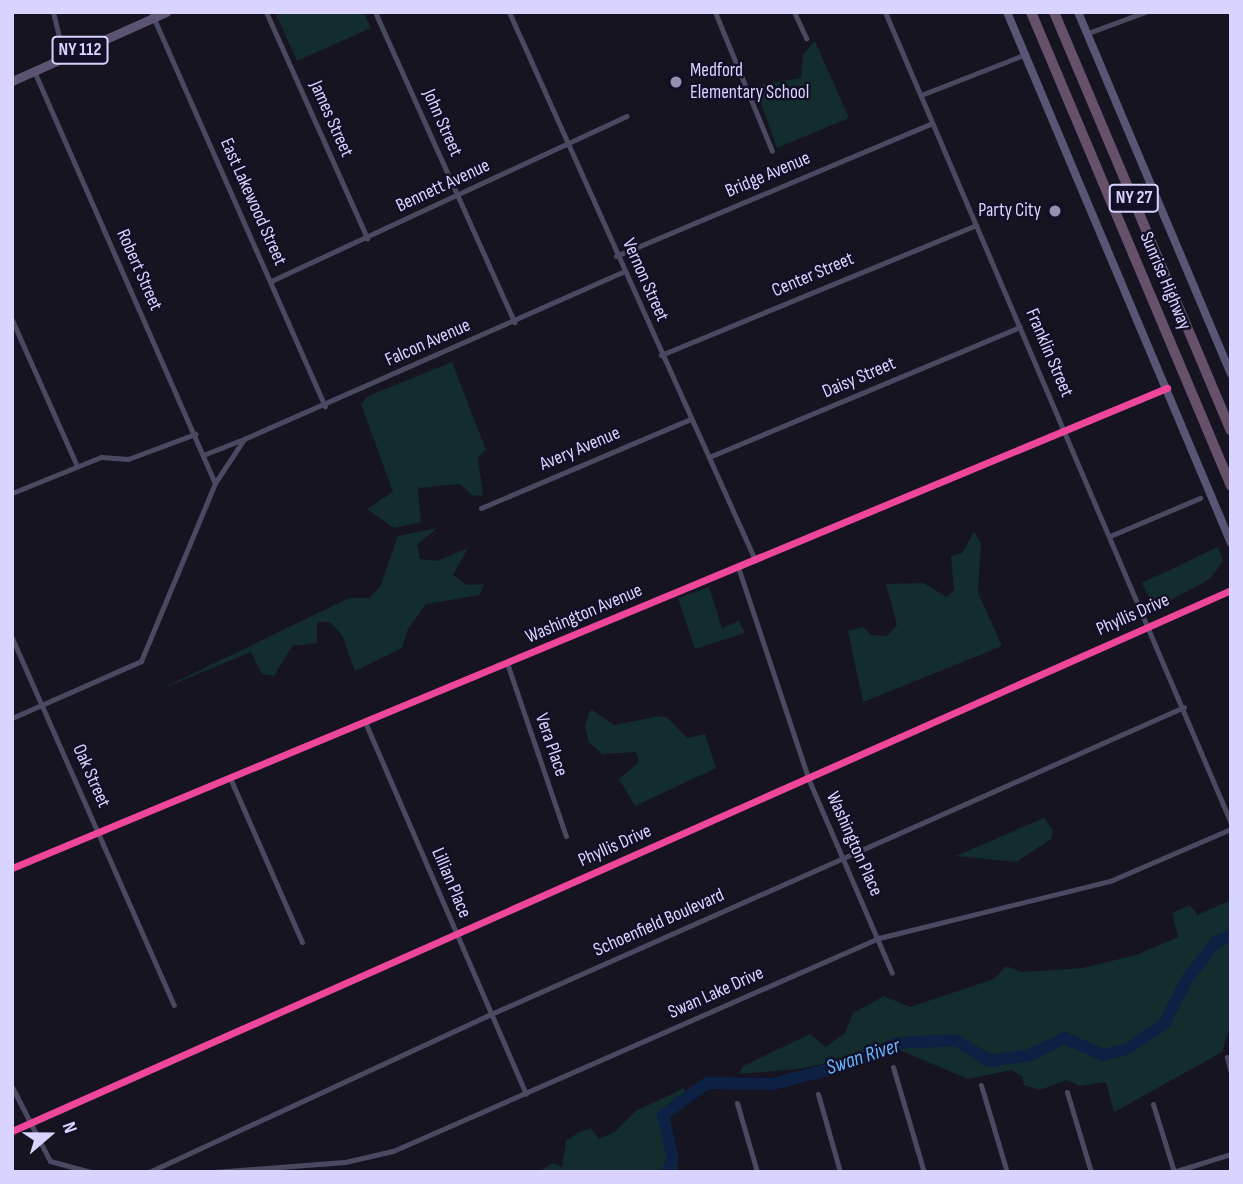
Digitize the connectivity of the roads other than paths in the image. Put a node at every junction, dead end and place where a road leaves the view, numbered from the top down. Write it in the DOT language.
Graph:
graph roads {
  1 [pos="53,12"];
  2 [pos="166,12"];
  3 [pos="266,12"];
  4 [pos="375,12"];
  5 [pos="715,12"];
  6 [pos="794,12"];
  7 [pos="885,12"];
  8 [pos="1007,12"];
  9 [pos="1031,12"];
  10 [pos="1054,12"];
  11 [pos="1078,12"];
  12 [pos="1144,12"];
  13 [pos="510,13"];
  14 [pos="153,15"];
  15 [pos="1088,33"];
  16 [pos="806,38"];
  17 [pos="1026,54"];
  18 [pos="64,57"];
  19 [pos="34,71"];
  20 [pos="12,81"];
  21 [pos="921,95"];
  22 [pos="627,116"];
  23 [pos="932,123"];
  24 [pos="567,145"];
  25 [pos="772,151"];
  26 [pos="457,197"];
  27 [pos="976,225"];
  28 [pos="367,238"];
  29 [pos="616,256"];
  30 [pos="622,272"];
  31 [pos="271,281"];
  32 [pos="12,320"];
  33 [pos="514,322"];
  34 [pos="1020,327"];
  35 [pos="661,355"];
  36 [pos="1228,361"];
  37 [pos="1231,374"];
  38 [pos="1167,388"];
  39 [pos="325,406"];
  40 [pos="691,419"];
  41 [pos="1065,429"];
  42 [pos="1231,430"];
  43 [pos="195,434"];
  44 [pos="244,439"];
  45 [pos="203,455"];
  46 [pos="709,457"];
  47 [pos="77,466"];
  48 [pos="215,483"];
  49 [pos="1231,486"];
  50 [pos="12,493"];
  51 [pos="1200,498"];
  52 [pos="481,508"];
  53 [pos="1110,536"];
  54 [pos="1231,542"];
  55 [pos="755,560"];
  56 [pos="738,567"];
  57 [pos="1231,590"];
  58 [pos="1148,625"];
  59 [pos="12,638"];
  60 [pos="507,663"];
  61 [pos="42,705"];
  62 [pos="1184,707"];
  63 [pos="12,718"];
  64 [pos="365,722"];
  65 [pos="230,778"];
  66 [pos="808,778"];
  67 [pos="1231,823"];
  68 [pos="1231,830"];
  69 [pos="99,832"];
  70 [pos="566,836"];
  71 [pos="844,859"];
  72 [pos="12,868"];
  73 [pos="455,933"];
  74 [pos="879,938"];
  75 [pos="302,942"];
  76 [pos="892,973"];
  77 [pos="174,1005"];
  78 [pos="491,1014"];
  79 [pos="1227,1057"];
  80 [pos="893,1068"];
  81 [pos="1231,1073"];
  82 [pos="981,1085"];
  83 [pos="12,1087"];
  84 [pos="1068,1092"];
  85 [pos="526,1094"];
  86 [pos="818,1094"];
  87 [pos="737,1103"];
  88 [pos="1153,1104"];
  89 [pos="28,1123"];
  90 [pos="12,1131"];
  91 [pos="1231,1154"];
  92 [pos="91,1172"];
  93 [pos="149,1172"];
  94 [pos="214,1172"];
  95 [pos="757,1172"];
  96 [pos="840,1172"];
  97 [pos="924,1172"];
  98 [pos="1007,1172"];
  99 [pos="1091,1172"];
  100 [pos="1173,1172"];
  1 -- 18 [label="street"];
  2 -- 14 [label="main road, NY 112"];
  3 -- 28 [label="street, James Street"];
  4 -- 26 [label="street, John Street"];
  5 -- 25 [label="street"];
  6 -- 16 [label="street"];
  7 -- 21 [label="street, Franklin Street"];
  8 -- 17 [label="main road"];
  9 -- 49 [label="highway, Sunrise Highway / NY 27"];
  10 -- 42 [label="highway, Sunrise Highway / NY 27"];
  11 -- 15 [label="main road"];
  12 -- 15 [label="street"];
  13 -- 24 [label="street, Vernon Street"];
  14 -- 18 [label="main road, NY 112"];
  14 -- 31 [label="street, East Lakewood Street"];
  15 -- 36 [label="main road"];
  17 -- 21 [label="street"];
  17 -- 38 [label="main road"];
  18 -- 19 [label="main road, NY 112"];
  19 -- 20 [label="main road, NY 112"];
  19 -- 43 [label="street, Robert Street"];
  21 -- 23 [label="street, Franklin Street"];
  22 -- 24 [label="street, Bennett Avenue"];
  23 -- 27 [label="street, Franklin Street"];
  23 -- 29 [label="street, Bridge Avenue"];
  24 -- 26 [label="street, Bennett Avenue"];
  24 -- 29 [label="street, Vernon Street"];
  26 -- 28 [label="street, Bennett Avenue"];
  26 -- 33 [label="street, John Street"];
  27 -- 34 [label="street, Franklin Street"];
  27 -- 35 [label="street, Center Street"];
  28 -- 31 [label="street, Bennett Avenue"];
  29 -- 30 [label="street, Vernon Street"];
  30 -- 33 [label="street, Falcon Avenue"];
  30 -- 35 [label="street, Vernon Street"];
  31 -- 39 [label="street, East Lakewood Street"];
  32 -- 47 [label="street"];
  33 -- 39 [label="street, Falcon Avenue"];
  34 -- 41 [label="street, Franklin Street"];
  34 -- 46 [label="street, Daisy Street"];
  35 -- 40 [label="street, Vernon Street"];
  36 -- 37 [label="main road"];
  38 -- 41 [label="street, Washington Avenue"];
  38 -- 54 [label="main road"];
  39 -- 44 [label="street, Falcon Avenue"];
  40 -- 46 [label="street, Vernon Street"];
  40 -- 52 [label="street, Avery Avenue"];
  41 -- 53 [label="street, Franklin Street"];
  41 -- 55 [label="street, Washington Avenue"];
  43 -- 45 [label="street, Robert Street"];
  43 -- 47 [label="street"];
  44 -- 45 [label="street, Falcon Avenue"];
  44 -- 48 [label="street"];
  45 -- 48 [label="street, Robert Street"];
  46 -- 55 [label="street, Vernon Street"];
  47 -- 50 [label="street"];
  48 -- 61 [label="street"];
  51 -- 53 [label="street"];
  53 -- 58 [label="street, Franklin Street"];
  55 -- 56 [label="street, Washington Avenue"];
  56 -- 60 [label="street, Washington Avenue"];
  56 -- 66 [label="street, Washington Place"];
  57 -- 58 [label="street, Phyllis Drive"];
  58 -- 62 [label="street, Franklin Street"];
  58 -- 66 [label="street, Phyllis Drive"];
  59 -- 61 [label="street, Oak Street"];
  60 -- 64 [label="street, Washington Avenue"];
  60 -- 70 [label="street, Vera Place"];
  61 -- 63 [label="street"];
  61 -- 69 [label="street, Oak Street"];
  62 -- 67 [label="street, Franklin Street"];
  62 -- 71 [label="street, Schoenfield Boulevard"];
  64 -- 65 [label="street, Washington Avenue"];
  64 -- 73 [label="street, Lillian Place"];
  65 -- 69 [label="street, Washington Avenue"];
  65 -- 75 [label="street"];
  66 -- 71 [label="street, Washington Place"];
  66 -- 73 [label="street, Phyllis Drive"];
  68 -- 74 [label="street, Swan Lake Drive"];
  69 -- 72 [label="street, Washington Avenue"];
  69 -- 77 [label="street, Oak Street"];
  71 -- 74 [label="street, Washington Place"];
  71 -- 78 [label="street, Schoenfield Boulevard"];
  73 -- 78 [label="street, Lillian Place"];
  73 -- 89 [label="street, Phyllis Drive"];
  74 -- 76 [label="street, Washington Place"];
  74 -- 85 [label="street, Swan Lake Drive"];
  78 -- 85 [label="street, Lillian Place"];
  78 -- 93 [label="street, Schoenfield Boulevard"];
  79 -- 81 [label="street"];
  80 -- 97 [label="street"];
  82 -- 98 [label="street"];
  83 -- 89 [label="street"];
  84 -- 99 [label="street"];
  85 -- 94 [label="street, Swan Lake Drive"];
  86 -- 96 [label="street"];
  87 -- 95 [label="street"];
  88 -- 100 [label="street"];
  89 -- 90 [label="street, Phyllis Drive"];
  89 -- 92 [label="street"];
  91 -- 100 [label="street"];
}
